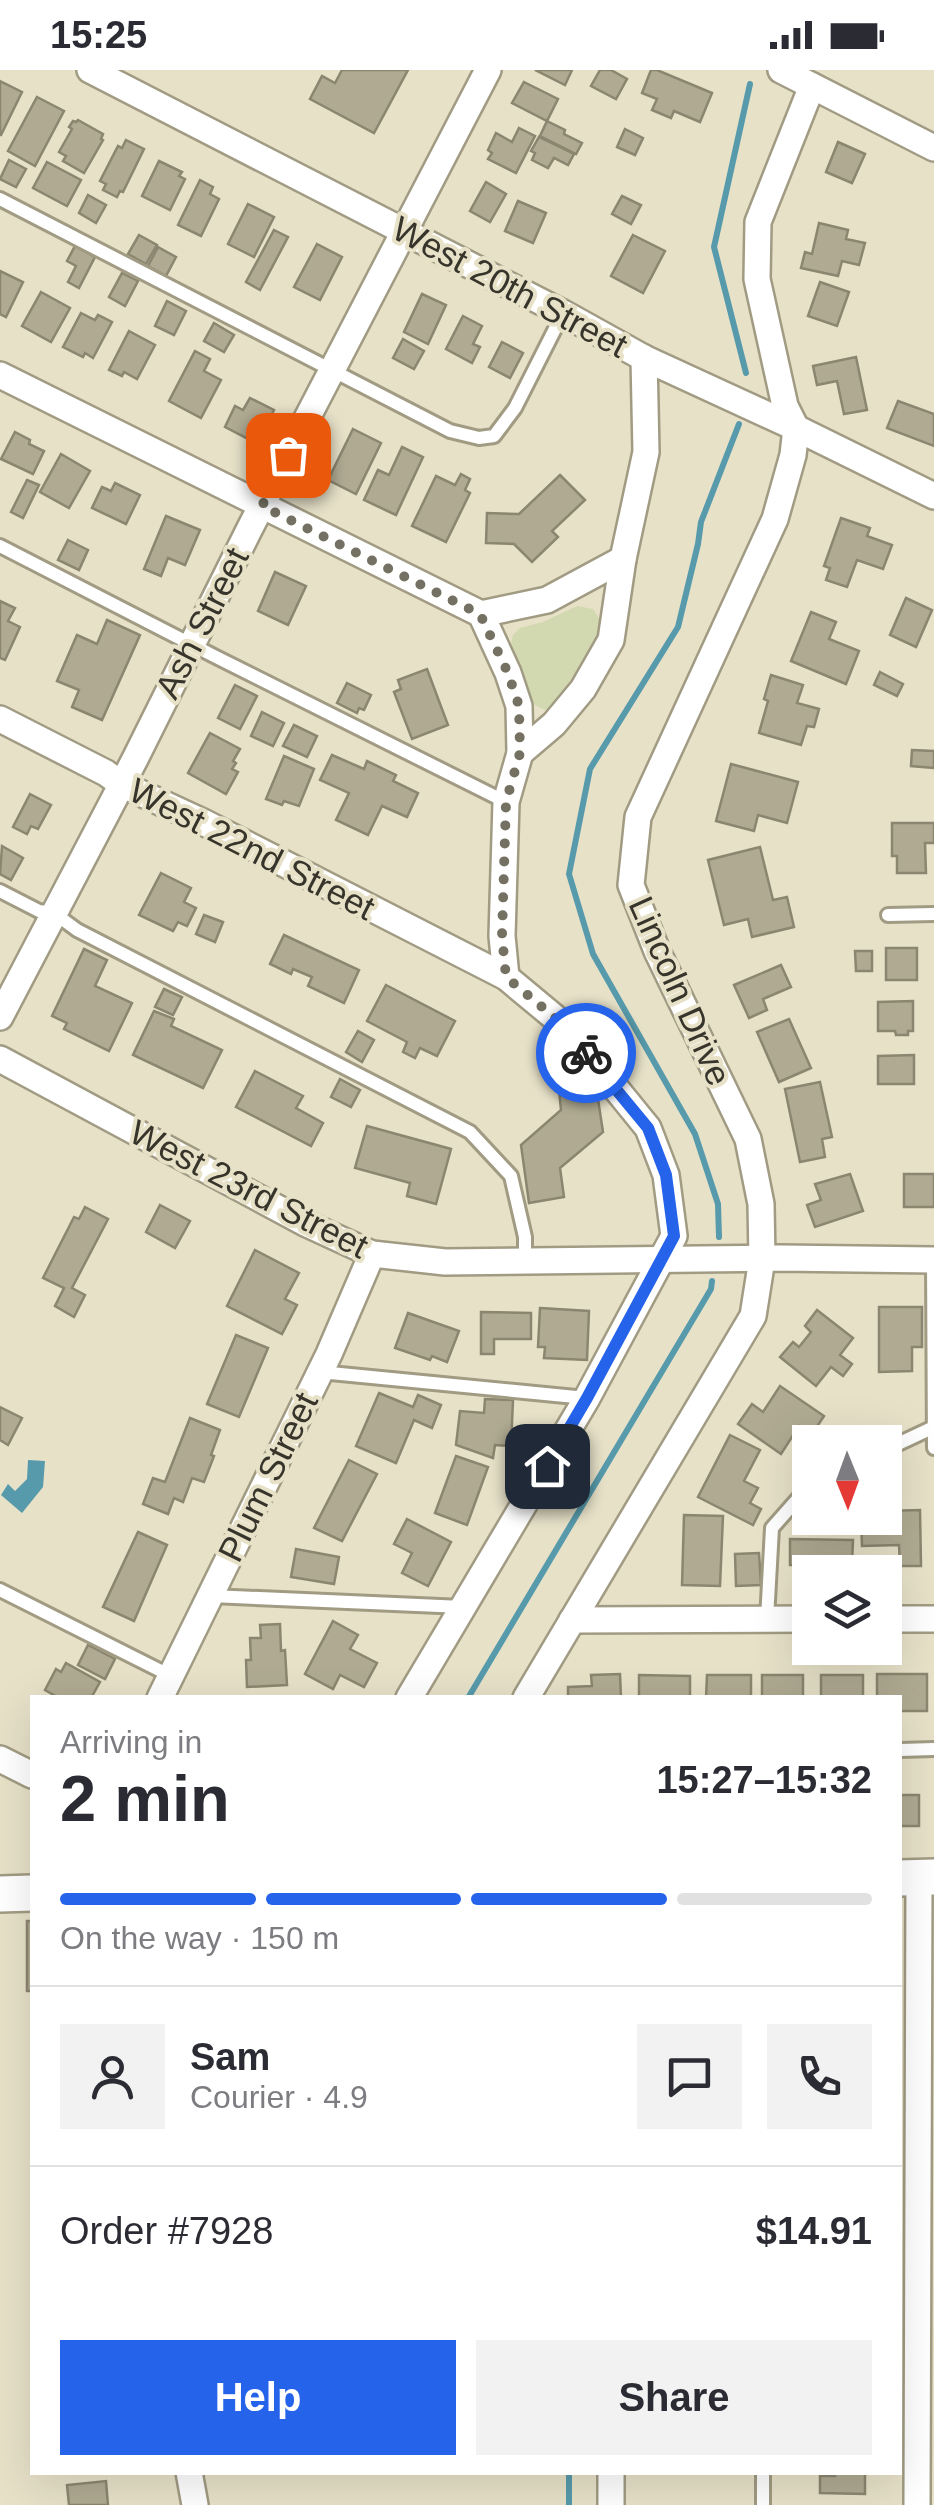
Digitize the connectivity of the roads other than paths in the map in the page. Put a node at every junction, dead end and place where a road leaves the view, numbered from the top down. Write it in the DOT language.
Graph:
graph roads {
  1 [pos="90,70"];
  2 [pos="488,70"];
  3 [pos="781,70"];
  4 [pos="812,86"];
  5 [pos="934,148"];
  6 [pos="0,199"];
  7 [pos="405,231"];
  8 [pos="563,313"];
  9 [pos="644,358"];
  10 [pos="333,370"];
  11 [pos="0,375"];
  12 [pos="796,428"];
  13 [pos="934,496"];
  14 [pos="262,506"];
  15 [pos="0,546"];
  16 [pos="623,559"];
  17 [pos="480,614"];
  18 [pos="192,644"];
  19 [pos="0,718"];
  20 [pos="520,753"];
  21 [pos="122,784"];
  22 [pos="506,802"];
  23 [pos="0,891"];
  24 [pos="54,913"];
  25 [pos="934,914"];
  26 [pos="888,915"];
  27 [pos="506,977"];
  28 [pos="0,1017"];
  29 [pos="0,1060"];
  30 [pos="372,1254"];
  31 [pos="762,1259"];
  32 [pos="525,1260"];
  33 [pos="660,1260"];
  34 [pos="933,1260"];
  35 [pos="320,1372"];
  36 [pos="587,1398"];
  37 [pos="934,1428"];
  38 [pos="902,1442"];
  39 [pos="934,1448"];
  40 [pos="792,1505"];
  41 [pos="0,1590"];
  42 [pos="210,1596"];
  43 [pos="464,1607"];
  44 [pos="767,1618"];
  45 [pos="792,1619"];
  46 [pos="902,1619"];
  47 [pos="934,1619"];
  48 [pos="572,1620"];
  49 [pos="165,1687"];
  50 [pos="412,1695"];
  51 [pos="528,1695"];
  52 [pos="934,1749"];
  53 [pos="902,1750"];
  54 [pos="0,1759"];
  55 [pos="30,1774"];
  56 [pos="918,1878"];
  57 [pos="30,1893"];
  58 [pos="0,1894"];
  59 [pos="190,2475"];
  60 [pos="611,2475"];
  61 [pos="762,2475"];
  62 [pos="194,2505"];
  63 [pos="611,2505"];
  64 [pos="762,2505"];
  65 [pos="916,2505"];
  1 -- 7 [label="street, West 20th Street"];
  2 -- 7 [label="street, Ash Street"];
  3 -- 4 [label="street"];
  4 -- 5 [label="street"];
  4 -- 12 [label="street"];
  6 -- 10 [label="lane"];
  7 -- 8 [label="street, West 20th Street"];
  7 -- 10 [label="street, Ash Street"];
  8 -- 9 [label="street, West 20th Street"];
  8 -- 10 [label="lane"];
  9 -- 12 [label="street, West 20th Street"];
  9 -- 16 [label="street"];
  10 -- 14 [label="street, Ash Street"];
  11 -- 14 [label="street"];
  12 -- 13 [label="street, West 20th Street"];
  12 -- 31 [label="street, Lincoln Drive"];
  14 -- 17 [label="street"];
  14 -- 18 [label="street, Ash Street"];
  15 -- 18 [label="lane"];
  16 -- 17 [label="street"];
  16 -- 20 [label="street"];
  17 -- 20 [label="street"];
  18 -- 21 [label="street, Ash Street"];
  18 -- 22 [label="lane"];
  19 -- 21 [label="street, West 22nd Street"];
  20 -- 22 [label="street"];
  21 -- 24 [label="street, Ash Street"];
  21 -- 27 [label="street, West 22nd Street"];
  22 -- 27 [label="street"];
  23 -- 24 [label="lane"];
  24 -- 28 [label="street, Ash Street"];
  24 -- 32 [label="lane"];
  25 -- 26 [label="lane"];
  27 -- 33 [label="street, West 22nd Street"];
  29 -- 30 [label="street, West 23rd Street"];
  30 -- 32 [label="street, West 23rd Street"];
  30 -- 35 [label="street, Plum Street"];
  31 -- 33 [label="street, West 23rd Street"];
  31 -- 34 [label="street, West 23rd Street"];
  31 -- 48 [label="street, Lincoln Drive"];
  32 -- 33 [label="street, West 23rd Street"];
  33 -- 36 [label="street, West 22nd Street"];
  34 -- 37 [label="lane"];
  35 -- 36 [label="lane"];
  35 -- 42 [label="street, Plum Street"];
  36 -- 43 [label="street, West 22nd Street"];
  37 -- 38 [label="lane"];
  37 -- 39 [label="lane"];
  40 -- 44 [label="lane"];
  41 -- 49 [label="lane"];
  42 -- 43 [label="lane"];
  42 -- 49 [label="street, Plum Street"];
  43 -- 50 [label="street, West 22nd Street"];
  44 -- 45 [label="street"];
  44 -- 48 [label="street"];
  46 -- 47 [label="street"];
  48 -- 51 [label="street, Lincoln Drive"];
  52 -- 53 [label="lane"];
  54 -- 55 [label="street"];
  56 -- 65 [label="street"];
  57 -- 58 [label="main road"];
  59 -- 62 [label="street"];
  60 -- 63 [label="street"];
  61 -- 64 [label="lane"];
}
